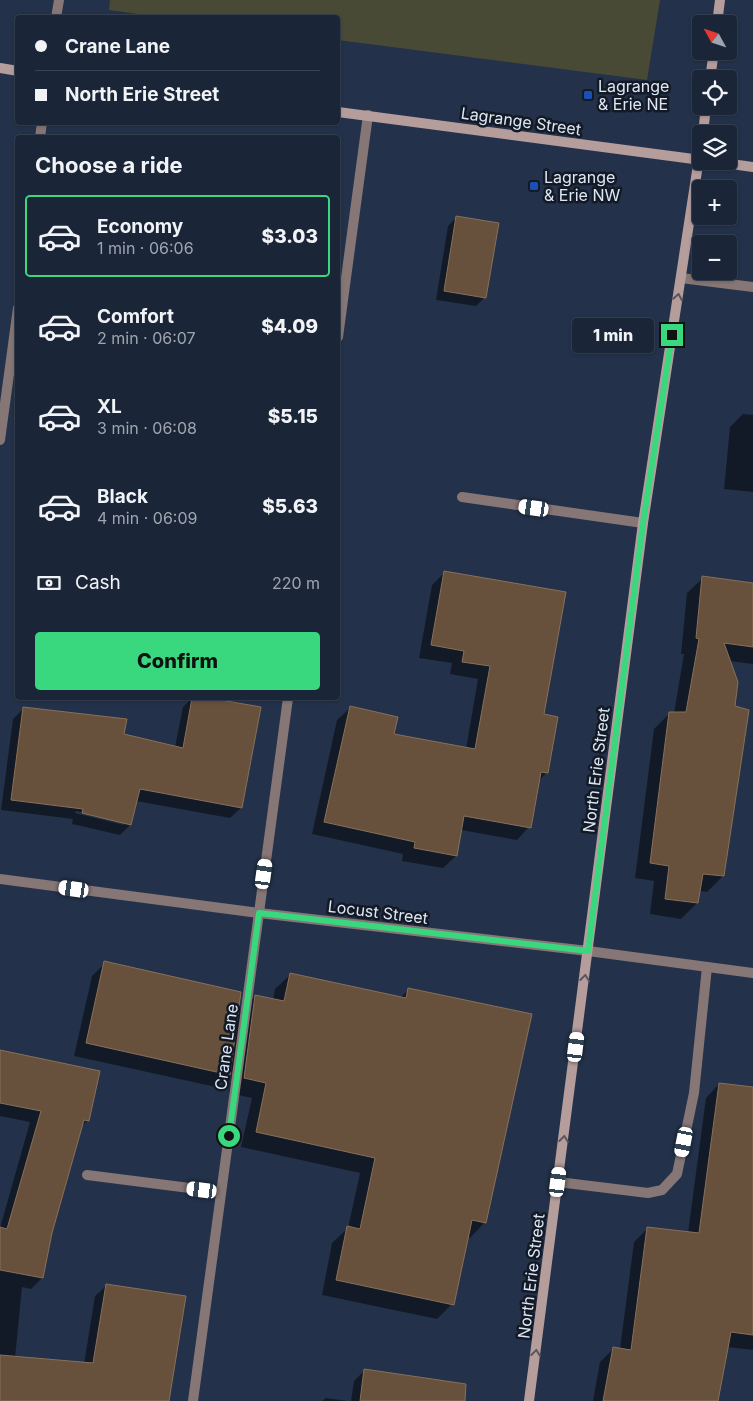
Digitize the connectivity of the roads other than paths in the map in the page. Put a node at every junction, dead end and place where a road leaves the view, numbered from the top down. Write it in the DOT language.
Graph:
graph roads {
  1 [pos="59,0"];
  2 [pos="720,0"];
  3 [pos="56,15"];
  4 [pos="718,15"];
  5 [pos="0,68"];
  6 [pos="15,70"];
  7 [pos="340,112"];
  8 [pos="368,116"];
  9 [pos="692,159"];
  10 [pos="737,165"];
  11 [pos="753,167"];
  12 [pos="698,170"];
  13 [pos="681,278"];
  14 [pos="753,287"];
  15 [pos="340,322"];
  16 [pos="15,330"];
  17 [pos="0,440"];
  18 [pos="462,497"];
  19 [pos="643,523"];
  20 [pos="288,700"];
  21 [pos="0,879"];
  22 [pos="259,913"];
  23 [pos="588,951"];
  24 [pos="707,967"];
  25 [pos="753,973"];
  26 [pos="87,1175"];
  27 [pos="558,1182"];
  28 [pos="221,1192"];
  29 [pos="193,1401"];
  30 [pos="529,1401"];
  1 -- 3 [label="street"];
  2 -- 4 [label="street"];
  5 -- 6 [label="street"];
  7 -- 8 [label="street, Lagrange Street"];
  8 -- 9 [label="street, Lagrange Street"];
  8 -- 15 [label="street"];
  10 -- 11 [label="street"];
  12 -- 13 [label="street, North Erie Street"];
  13 -- 14 [label="street"];
  19 -- 13 [label="street, North Erie Street, one-way"];
  16 -- 17 [label="street"];
  18 -- 19 [label="street"];
  19 -- 23 [label="street, North Erie Street"];
  20 -- 22 [label="street, Crane Lane"];
  21 -- 22 [label="street, Locust Street"];
  22 -- 23 [label="street, Locust Street"];
  22 -- 28 [label="street, Crane Lane"];
  23 -- 24 [label="street, Locust Street"];
  27 -- 23 [label="street, North Erie Street, one-way"];
  24 -- 25 [label="street, Locust Street"];
  24 -- 27 [label="street"];
  26 -- 28 [label="street"];
  30 -- 27 [label="street, North Erie Street, one-way"];
  28 -- 29 [label="street, Crane Lane"];
}
